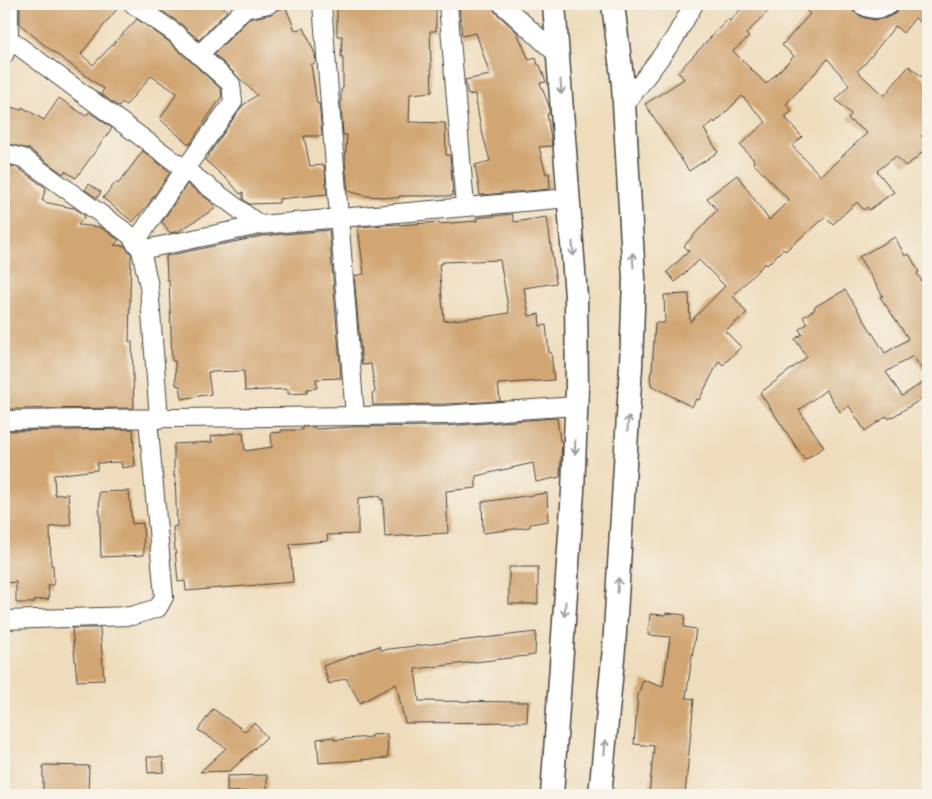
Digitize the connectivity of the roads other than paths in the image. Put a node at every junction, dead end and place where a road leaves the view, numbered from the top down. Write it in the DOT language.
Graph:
graph roads {
  1 [pos="9,4"];
  2 [pos="133,4"];
  3 [pos="269,4"];
  4 [pos="322,4"];
  5 [pos="448,4"];
  6 [pos="502,4"];
  7 [pos="554,4"];
  8 [pos="613,4"];
  9 [pos="694,4"];
  10 [pos="860,4"];
  11 [pos="891,4"];
  12 [pos="6,47"];
  13 [pos="200,54"];
  14 [pos="559,56"];
  15 [pos="624,106"];
  16 [pos="4,153"];
  17 [pos="184,169"];
  18 [pos="569,198"];
  19 [pos="465,206"];
  20 [pos="339,217"];
  21 [pos="260,225"];
  22 [pos="138,246"];
  23 [pos="576,406"];
  24 [pos="356,416"];
  25 [pos="153,419"];
  26 [pos="4,420"];
  27 [pos="4,620"];
  28 [pos="552,795"];
  29 [pos="600,795"];
  1 -- 12 [label="street"];
  2 -- 13 [label="street"];
  3 -- 13 [label="street"];
  4 -- 20 [label="street"];
  5 -- 19 [label="street"];
  6 -- 14 [label="street"];
  7 -- 14 [label="street"];
  8 -- 15 [label="street"];
  9 -- 15 [label="street"];
  10 -- 11 [label="street"];
  12 -- 17 [label="street"];
  13 -- 17 [label="street"];
  14 -- 18 [label="street, one-way"];
  29 -- 15 [label="street, one-way"];
  16 -- 22 [label="street"];
  17 -- 21 [label="street"];
  17 -- 22 [label="street"];
  18 -- 19 [label="street"];
  18 -- 23 [label="street, one-way"];
  19 -- 20 [label="street"];
  20 -- 21 [label="street"];
  20 -- 24 [label="street"];
  21 -- 22 [label="street"];
  22 -- 25 [label="street"];
  23 -- 24 [label="street"];
  23 -- 28 [label="street, one-way"];
  24 -- 25 [label="street"];
  25 -- 26 [label="street"];
  25 -- 27 [label="street"];
}
